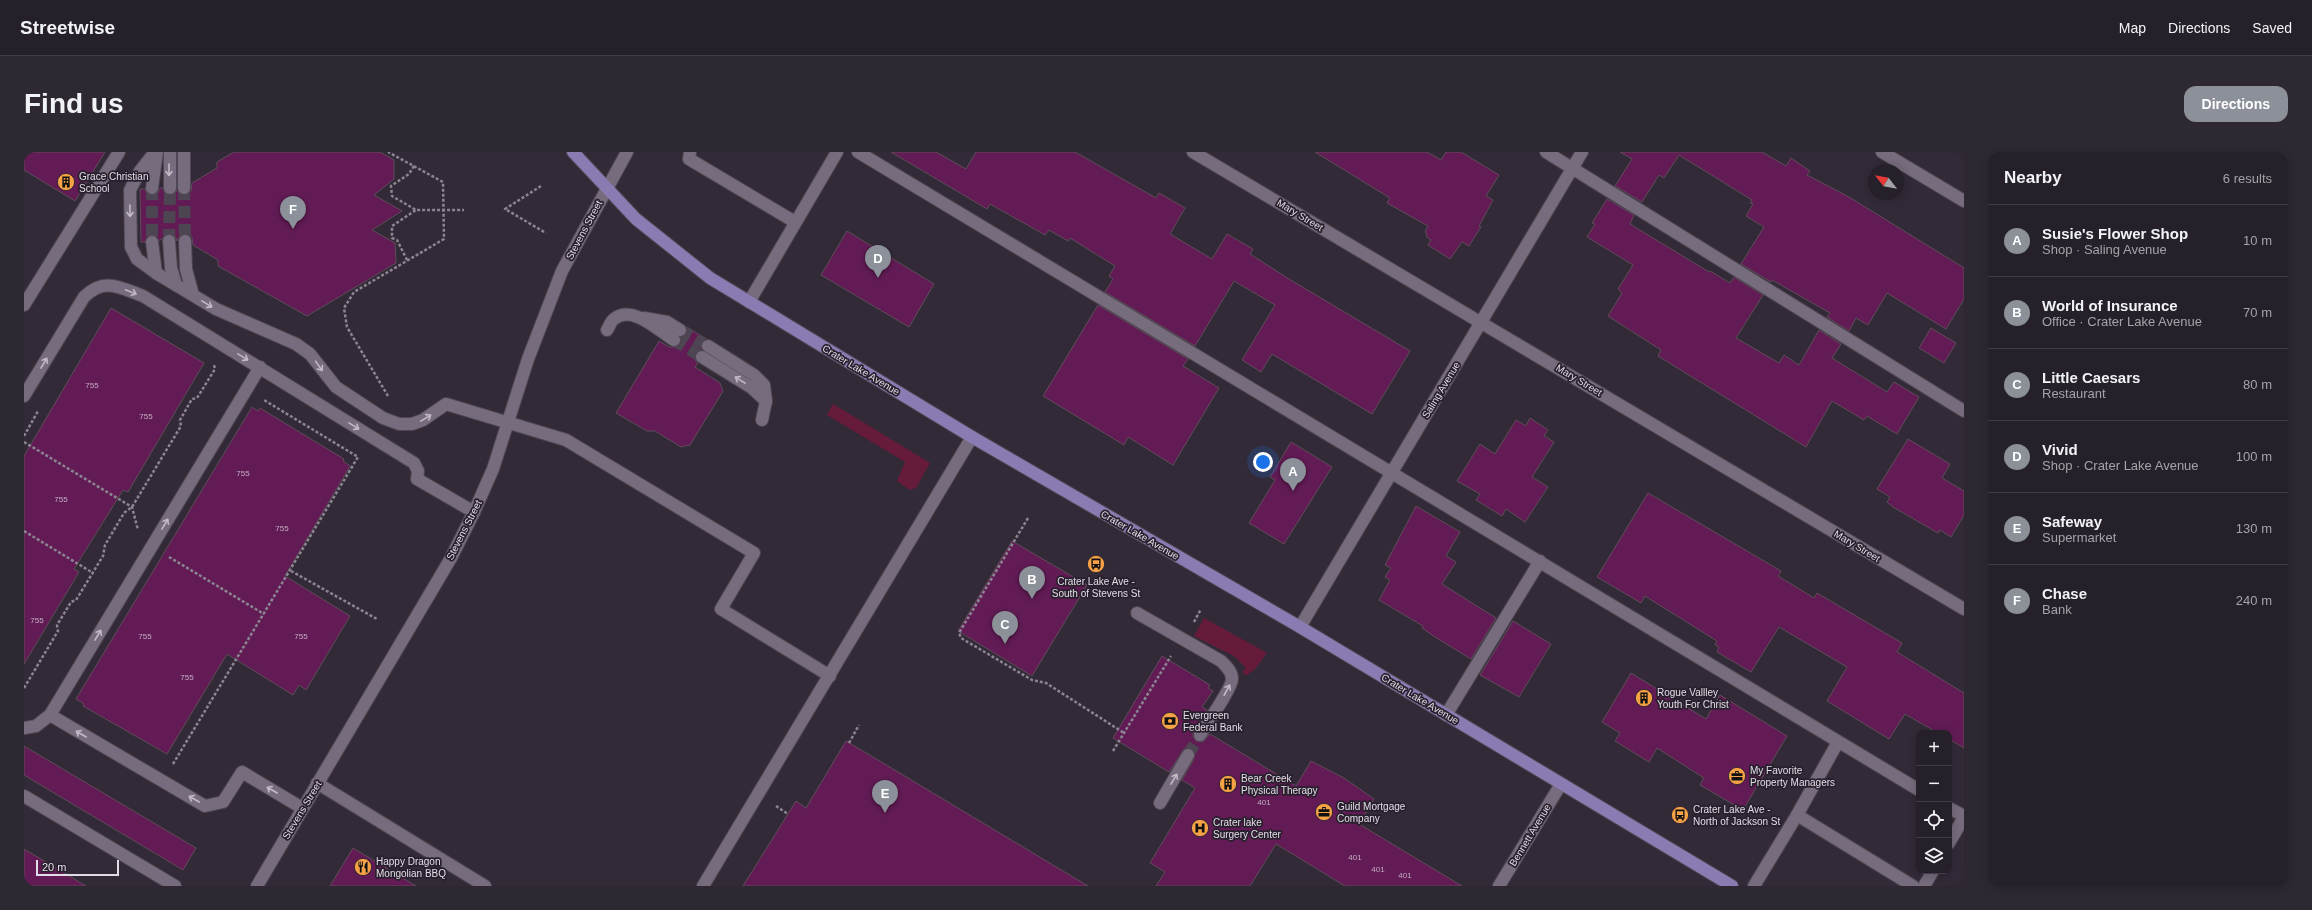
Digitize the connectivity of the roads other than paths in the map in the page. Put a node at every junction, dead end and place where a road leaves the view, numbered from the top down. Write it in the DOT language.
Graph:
graph roads {
  1 [pos="119,152"];
  2 [pos="156,152"];
  3 [pos="170,152"];
  4 [pos="184,152"];
  5 [pos="573,152"];
  6 [pos="627,152"];
  7 [pos="690,152"];
  8 [pos="836,152"];
  9 [pos="858,152"];
  10 [pos="1193,152"];
  11 [pos="1546,152"];
  12 [pos="1582,152"];
  13 [pos="1882,152"];
  14 [pos="1572,167"];
  15 [pos="152,188"];
  16 [pos="170,188"];
  17 [pos="184,188"];
  18 [pos="606,189"];
  19 [pos="1964,201"];
  20 [pos="795,222"];
  21 [pos="169,241"];
  22 [pos="185,241"];
  23 [pos="152,242"];
  24 [pos="156,273"];
  25 [pos="176,285"];
  26 [pos="193,295"];
  27 [pos="749,302"];
  28 [pos="24,305"];
  29 [pos="641,318"];
  30 [pos="1482,322"];
  31 [pos="607,330"];
  32 [pos="680,330"];
  33 [pos="674,340"];
  34 [pos="705,352"];
  35 [pos="260,367"];
  36 [pos="24,396"];
  37 [pos="1964,411"];
  38 [pos="762,420"];
  39 [pos="509,422"];
  40 [pos="972,437"];
  41 [pos="1392,472"];
  42 [pos="474,512"];
  43 [pos="1540,561"];
  44 [pos="1964,609"];
  45 [pos="1137,613"];
  46 [pos="1300,627"];
  47 [pos="830,676"];
  48 [pos="50,715"];
  49 [pos="1446,715"];
  50 [pos="24,728"];
  51 [pos="1200,735"];
  52 [pos="1838,742"];
  53 [pos="1188,755"];
  54 [pos="317,783"];
  55 [pos="1561,784"];
  56 [pos="1916,788"];
  57 [pos="24,796"];
  58 [pos="1160,803"];
  59 [pos="302,808"];
  60 [pos="1952,810"];
  61 [pos="1797,815"];
  62 [pos="1964,817"];
  63 [pos="1952,838"];
  64 [pos="1931,874"];
  65 [pos="175,886"];
  66 [pos="257,886"];
  67 [pos="485,886"];
  68 [pos="703,886"];
  69 [pos="1499,886"];
  70 [pos="1732,886"];
  71 [pos="1754,886"];
  72 [pos="1913,886"];
  73 [pos="1924,886"];
  1 -- 28 [label="street"];
  2 -- 15 [label="street"];
  2 -- 24 [label="street, one-way"];
  3 -- 16 [label="street, one-way"];
  4 -- 17 [label="street"];
  5 -- 18 [label="main road, Crater Lake Avenue"];
  6 -- 18 [label="street, Stevens Street"];
  7 -- 20 [label="street"];
  8 -- 20 [label="street"];
  9 -- 41 [label="street"];
  10 -- 30 [label="street, Mary Street"];
  11 -- 14 [label="street"];
  12 -- 14 [label="street, Saling Avenue"];
  13 -- 19 [label="street"];
  14 -- 30 [label="street, Saling Avenue"];
  14 -- 37 [label="street"];
  18 -- 27 [label="main road, Crater Lake Avenue"];
  18 -- 39 [label="street, Stevens Street"];
  20 -- 27 [label="street"];
  21 -- 25 [label="street"];
  22 -- 26 [label="street"];
  23 -- 24 [label="street"];
  24 -- 25 [label="street"];
  25 -- 26 [label="street"];
  26 -- 39 [label="street, one-way"];
  27 -- 40 [label="main road, Crater Lake Avenue"];
  29 -- 31 [label="street"];
  29 -- 32 [label="street"];
  29 -- 33 [label="street"];
  30 -- 41 [label="street, Saling Avenue"];
  30 -- 44 [label="street, Mary Street"];
  38 -- 34 [label="street, one-way"];
  36 -- 35 [label="street, one-way"];
  35 -- 42 [label="street, one-way"];
  48 -- 35 [label="street, one-way"];
  39 -- 42 [label="street, Stevens Street"];
  39 -- 47 [label="street"];
  40 -- 46 [label="main road, Crater Lake Avenue"];
  40 -- 47 [label="street"];
  41 -- 43 [label="street"];
  41 -- 46 [label="street, Saling Avenue"];
  42 -- 54 [label="street, Stevens Street"];
  43 -- 49 [label="street"];
  43 -- 52 [label="street"];
  51 -- 45 [label="street, one-way"];
  46 -- 49 [label="main road, Crater Lake Avenue"];
  47 -- 68 [label="street"];
  48 -- 50 [label="street"];
  59 -- 48 [label="street, one-way"];
  49 -- 55 [label="main road, Crater Lake Avenue"];
  52 -- 56 [label="street"];
  52 -- 61 [label="street"];
  58 -- 53 [label="street, one-way"];
  54 -- 59 [label="street, Stevens Street"];
  54 -- 67 [label="street"];
  55 -- 69 [label="street, Bennett Avenue"];
  55 -- 70 [label="main road, Crater Lake Avenue"];
  57 -- 65 [label="street"];
  59 -- 66 [label="street, Stevens Street"];
  60 -- 62 [label="street"];
  61 -- 71 [label="street"];
  61 -- 72 [label="street"];
  62 -- 63 [label="street"];
  64 -- 73 [label="street"];
}
